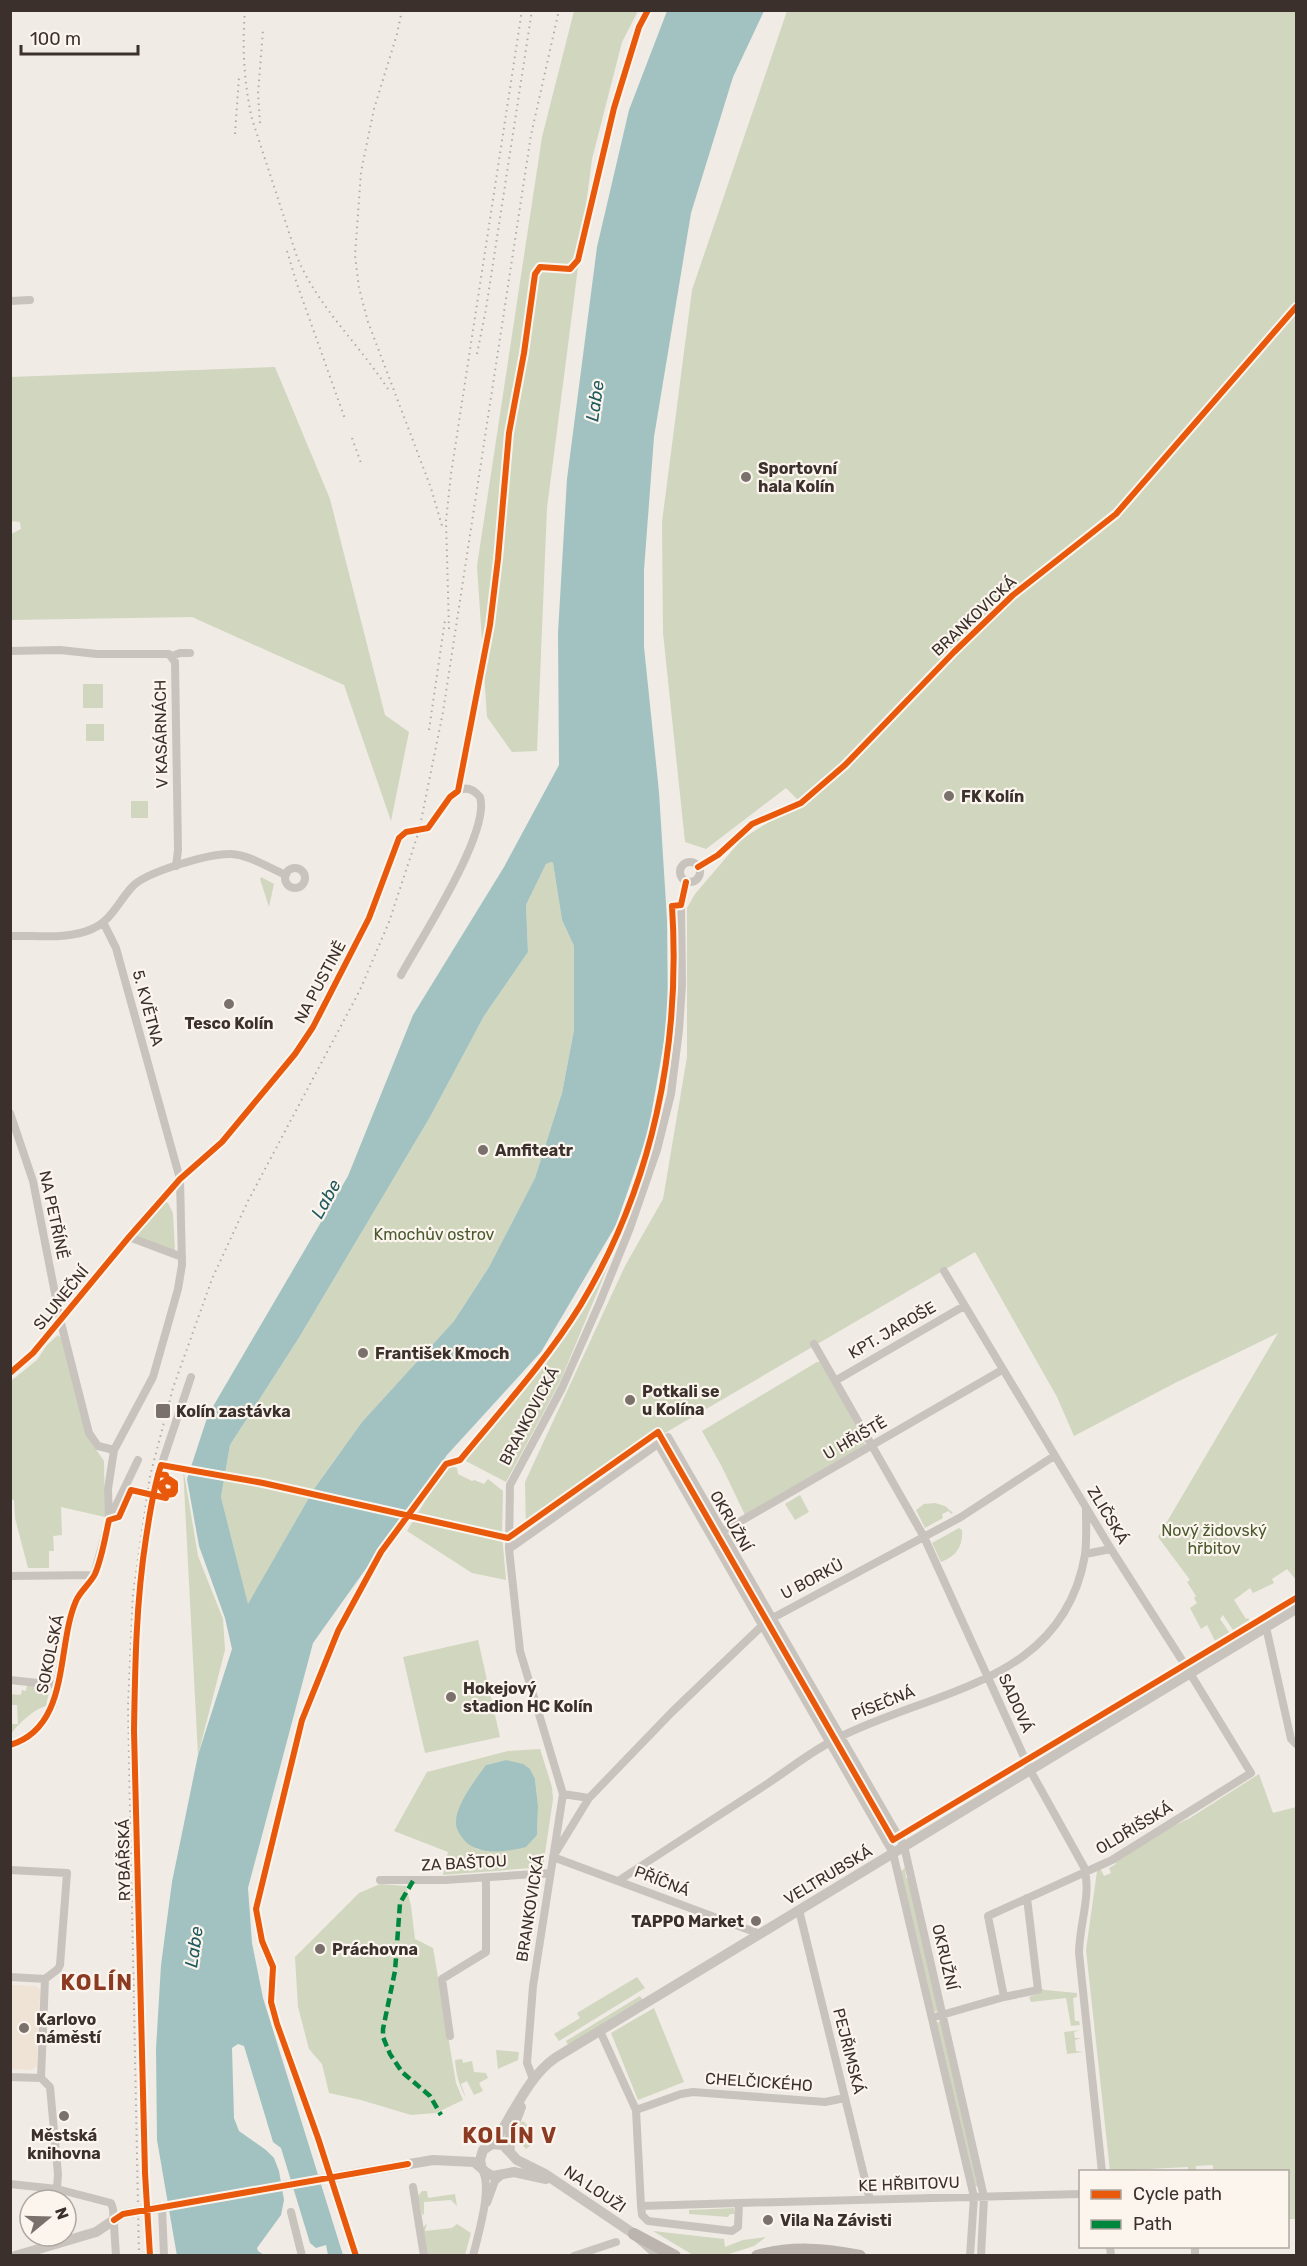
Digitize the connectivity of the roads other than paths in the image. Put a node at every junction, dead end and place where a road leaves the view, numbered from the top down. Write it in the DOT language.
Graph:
graph roads {
  1 [pos="30,300"];
  2 [pos="10,301"];
  3 [pos="1296,307"];
  4 [pos="10,651"];
  5 [pos="190,653"];
  6 [pos="172,656"];
  7 [pos="176,866"];
  8 [pos="698,867"];
  9 [pos="286,875"];
  10 [pos="686,882"];
  11 [pos="103,922"];
  12 [pos="10,934"];
  13 [pos="401,975"];
  14 [pos="10,1113"];
  15 [pos="180,1179"];
  16 [pos="129,1237"];
  17 [pos="182,1257"];
  18 [pos="944,1271"];
  19 [pos="964,1306"];
  20 [pos="60,1319"];
  21 [pos="814,1344"];
  22 [pos="1002,1370"];
  23 [pos="10,1373"];
  24 [pos="191,1377"];
  25 [pos="835,1381"];
  26 [pos="658,1444"];
  27 [pos="872,1445"];
  28 [pos="114,1450"];
  29 [pos="1054,1456"];
  30 [pos="138,1460"];
  31 [pos="1086,1508"];
  32 [pos="109,1520"];
  33 [pos="722,1532"];
  34 [pos="924,1537"];
  35 [pos="509,1549"];
  36 [pos="1111,1549"];
  37 [pos="1085,1554"];
  38 [pos="94,1575"];
  39 [pos="10,1576"];
  40 [pos="1296,1609"];
  41 [pos="771,1618"];
  42 [pos="762,1626"];
  43 [pos="1266,1627"];
  44 [pos="1190,1673"];
  45 [pos="987,1677"];
  46 [pos="10,1680"];
  47 [pos="57,1685"];
  48 [pos="840,1736"];
  49 [pos="830,1743"];
  50 [pos="10,1744"];
  51 [pos="1296,1744"];
  52 [pos="1030,1770"];
  53 [pos="1251,1773"];
  54 [pos="563,1794"];
  55 [pos="589,1798"];
  56 [pos="904,1846"];
  57 [pos="893,1853"];
  58 [pos="553,1857"];
  59 [pos="10,1870"];
  60 [pos="550,1873"];
  61 [pos="1086,1873"];
  62 [pos="486,1877"];
  63 [pos="380,1880"];
  64 [pos="618,1881"];
  65 [pos="1027,1898"];
  66 [pos="799,1910"];
  67 [pos="760,1934"];
  68 [pos="273,1967"];
  69 [pos="10,1977"];
  70 [pos="45,1979"];
  71 [pos="1004,1997"];
  72 [pos="943,2015"];
  73 [pos="932,2018"];
  74 [pos="600,2031"];
  75 [pos="450,2036"];
  76 [pos="10,2077"];
  77 [pos="41,2078"];
  78 [pos="532,2079"];
  79 [pos="845,2098"];
  80 [pos="636,2110"];
  81 [pos="488,2146"];
  82 [pos="510,2153"];
  83 [pos="432,2160"];
  84 [pos="482,2169"];
  85 [pos="1102,2170"];
  86 [pos="503,2174"];
  87 [pos="558,2183"];
  88 [pos="10,2184"];
  89 [pos="413,2187"];
  90 [pos="48,2188"];
  91 [pos="57,2188"];
  92 [pos="78,2194"];
  93 [pos="1079,2194"];
  94 [pos="974,2197"];
  95 [pos="984,2197"];
  96 [pos="870,2200"];
  97 [pos="739,2203"];
  98 [pos="641,2206"];
  99 [pos="163,2212"];
  100 [pos="291,2212"];
  101 [pos="118,2217"];
  102 [pos="482,2221"];
  103 [pos="634,2234"];
  104 [pos="616,2242"];
  105 [pos="37,2252"];
  106 [pos="15,2256"];
  107 [pos="116,2256"];
  108 [pos="150,2256"];
  109 [pos="164,2256"];
  110 [pos="302,2256"];
  111 [pos="356,2256"];
  112 [pos="424,2256"];
  113 [pos="473,2256"];
  114 [pos="574,2256"];
  115 [pos="653,2256"];
  116 [pos="659,2256"];
  117 [pos="675,2256"];
  118 [pos="757,2256"];
  119 [pos="860,2256"];
  120 [pos="970,2256"];
  121 [pos="981,2256"];
  1 -- 2 [label="street"];
  3 -- 8 [label="street, BRANKOVICKÁ"];
  4 -- 6 [label="street, V KASÁRNÁCH"];
  5 -- 6 [label="street"];
  6 -- 7 [label="street, V KASÁRNÁCH"];
  7 -- 9 [label="street"];
  7 -- 11 [label="street"];
  8 -- 10 [label="street, BRANKOVICKÁ"];
  8 -- 10 [label="street, BRANKOVICKÁ"];
  10 -- 35 [label="street, BRANKOVICKÁ"];
  11 -- 12 [label="street"];
  11 -- 15 [label="street, 5. KVĚTNA"];
  13 -- 15 [label="street, NA PUSTINĚ"];
  14 -- 20 [label="street, NA PETŘÍNĚ"];
  15 -- 16 [label="street, SLUNEČNÍ"];
  15 -- 17 [label="street, 5. KVĚTNA"];
  16 -- 17 [label="street"];
  16 -- 20 [label="street, SLUNEČNÍ"];
  17 -- 28 [label="street, 5. KVĚTNA"];
  18 -- 19 [label="street, ZLIČSKÁ"];
  19 -- 22 [label="street, ZLIČSKÁ"];
  19 -- 25 [label="street, KPT. JAROŠE"];
  20 -- 23 [label="street, SLUNEČNÍ"];
  20 -- 28 [label="street, NA PETŘÍNĚ"];
  21 -- 25 [label="street, SADOVÁ"];
  22 -- 27 [label="street, U HŘIŠTĚ"];
  22 -- 29 [label="street, ZLIČSKÁ"];
  24 -- 108 [label="street, RYBÁŘSKÁ"];
  25 -- 27 [label="street, SADOVÁ"];
  26 -- 33 [label="street, OKRUŽNÍ"];
  26 -- 35 [label="street"];
  26 -- 42 [label="street, OKRUŽNÍ"];
  27 -- 33 [label="street, U HŘIŠTĚ"];
  27 -- 34 [label="street, SADOVÁ"];
  28 -- 32 [label="street, 5. KVĚTNA"];
  29 -- 31 [label="street, ZLIČSKÁ"];
  29 -- 34 [label="street, U BORKŮ"];
  30 -- 32 [label="street, SOKOLSKÁ"];
  31 -- 36 [label="street, ZLIČSKÁ"];
  31 -- 37 [label="street, PÍSEČNÁ"];
  32 -- 38 [label="street, SOKOLSKÁ"];
  33 -- 41 [label="street, OKRUŽNÍ"];
  34 -- 41 [label="street, U BORKŮ"];
  34 -- 45 [label="street, SADOVÁ"];
  35 -- 54 [label="street, BRANKOVICKÁ"];
  36 -- 37 [label="street"];
  36 -- 44 [label="street, ZLIČSKÁ"];
  37 -- 45 [label="street, PÍSEČNÁ"];
  38 -- 39 [label="street"];
  38 -- 47 [label="street, SOKOLSKÁ"];
  40 -- 43 [label="street, VELTRUBSKÁ"];
  41 -- 42 [label="street, U BORKŮ"];
  41 -- 48 [label="street, OKRUŽNÍ"];
  42 -- 49 [label="street, OKRUŽNÍ"];
  42 -- 55 [label="street, U BORKŮ"];
  43 -- 44 [label="street, VELTRUBSKÁ"];
  43 -- 51 [label="street"];
  44 -- 52 [label="street, VELTRUBSKÁ"];
  44 -- 53 [label="street, ZLIČSKÁ"];
  45 -- 48 [label="street, PÍSEČNÁ"];
  45 -- 52 [label="street, SADOVÁ"];
  46 -- 47 [label="street"];
  47 -- 50 [label="street, SOKOLSKÁ"];
  48 -- 49 [label="street, PÍSEČNÁ"];
  48 -- 56 [label="street, OKRUŽNÍ"];
  49 -- 57 [label="street, OKRUŽNÍ"];
  49 -- 64 [label="street, PÍSEČNÁ"];
  52 -- 56 [label="street, VELTRUBSKÁ"];
  52 -- 61 [label="street, SADOVÁ"];
  53 -- 61 [label="street, OLDŘIŠSKÁ"];
  54 -- 55 [label="street"];
  54 -- 58 [label="street, BRANKOVICKÁ"];
  55 -- 58 [label="street, U BORKŮ"];
  56 -- 57 [label="street, VELTRUBSKÁ"];
  56 -- 72 [label="street, OKRUŽNÍ"];
  57 -- 66 [label="street, VELTRUBSKÁ"];
  57 -- 73 [label="street, OKRUŽNÍ"];
  58 -- 60 [label="street, BRANKOVICKÁ"];
  58 -- 64 [label="street, PŘÍČNÁ"];
  59 -- 70 [label="street"];
  60 -- 62 [label="street, ZA BAŠTOU"];
  60 -- 78 [label="street, BRANKOVICKÁ"];
  61 -- 65 [label="street, OLDŘIŠSKÁ"];
  61 -- 85 [label="street, SADOVÁ"];
  62 -- 63 [label="street, ZA BAŠTOU"];
  62 -- 75 [label="street"];
  64 -- 67 [label="street, PŘÍČNÁ"];
  65 -- 71 [label="street, OLDŘIŠSKÁ"];
  65 -- 71 [label="street"];
  66 -- 67 [label="street, VELTRUBSKÁ"];
  66 -- 79 [label="street, PEJŘIMSKÁ"];
  67 -- 74 [label="street, VELTRUBSKÁ"];
  68 -- 111 [label="street"];
  69 -- 70 [label="street"];
  70 -- 77 [label="street"];
  71 -- 72 [label="street"];
  72 -- 73 [label="street"];
  72 -- 95 [label="street, OKRUŽNÍ"];
  73 -- 94 [label="street, OKRUŽNÍ"];
  74 -- 78 [label="street, VELTRUBSKÁ"];
  74 -- 80 [label="street"];
  76 -- 77 [label="street"];
  77 -- 91 [label="street"];
  78 -- 81 [label="street"];
  78 -- 82 [label="street"];
  79 -- 80 [label="street, CHELČICKÉHO"];
  79 -- 96 [label="street, PEJŘIMSKÁ"];
  80 -- 98 [label="street"];
  81 -- 82 [label="street"];
  81 -- 83 [label="street"];
  81 -- 84 [label="street"];
  82 -- 86 [label="street"];
  82 -- 87 [label="street, NA LOUŽI"];
  83 -- 84 [label="street"];
  83 -- 99 [label="street, bridge"];
  84 -- 86 [label="street"];
  84 -- 102 [label="street"];
  86 -- 87 [label="street"];
  86 -- 102 [label="street"];
  87 -- 103 [label="street, NA LOUŽI"];
  88 -- 90 [label="street"];
  89 -- 112 [label="street"];
  92 -- 101 [label="street"];
  93 -- 95 [label="street, KE HŘBITOVU"];
  94 -- 95 [label="street, KE HŘBITOVU"];
  94 -- 96 [label="street, KE HŘBITOVU"];
  94 -- 120 [label="street, OKRUŽNÍ"];
  95 -- 121 [label="street, OKRUŽNÍ"];
  96 -- 97 [label="street, KE HŘBITOVU"];
  97 -- 98 [label="street, KE HŘBITOVU"];
  97 -- 98 [label="street"];
  99 -- 101 [label="street, bridge"];
  99 -- 109 [label="street"];
  100 -- 110 [label="street"];
  101 -- 105 [label="street"];
  101 -- 107 [label="street"];
  102 -- 113 [label="street"];
  103 -- 115 [label="main road"];
  103 -- 116 [label="street, NA LOUŽI"];
  103 -- 117 [label="main road"];
  104 -- 114 [label="street"];
  105 -- 106 [label="street"];
  118 -- 119 [label="main road"];
}
